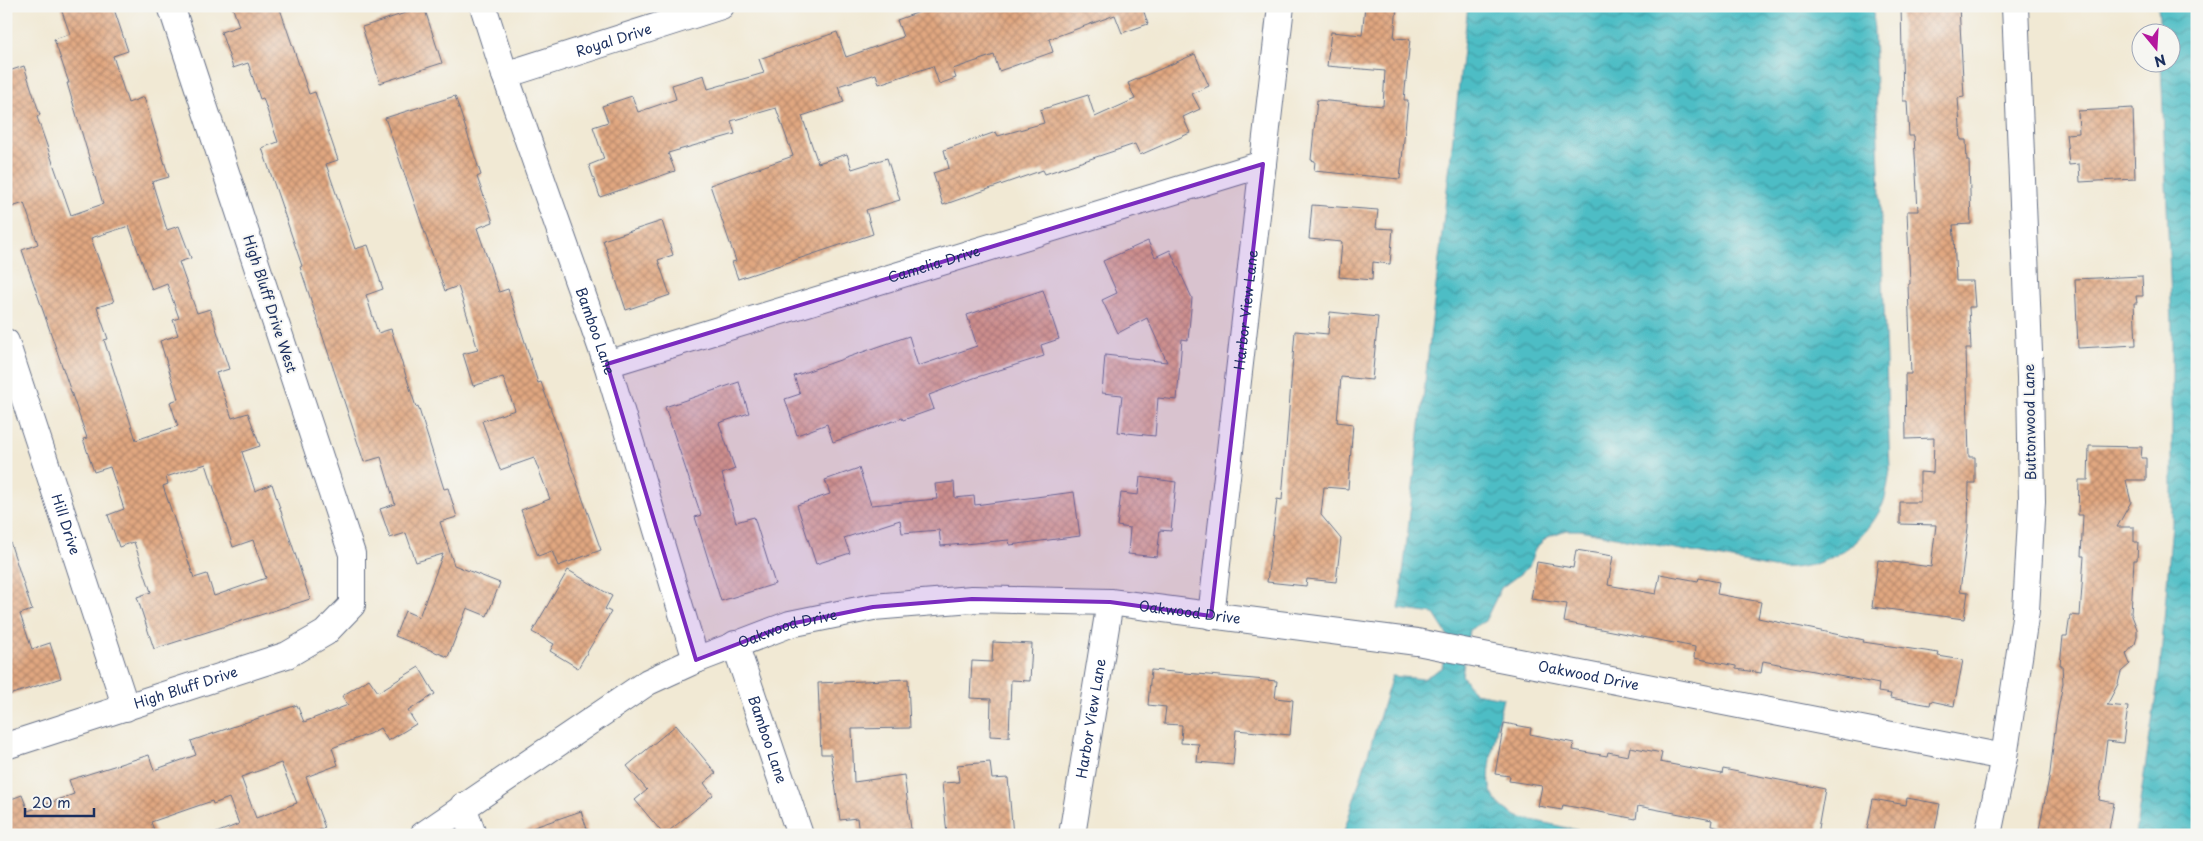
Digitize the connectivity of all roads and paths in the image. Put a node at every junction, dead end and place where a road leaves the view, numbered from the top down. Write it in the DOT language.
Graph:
graph roads {
  1 [pos="171,6"];
  2 [pos="483,6"];
  3 [pos="721,6"];
  4 [pos="1281,6"];
  5 [pos="2015,6"];
  6 [pos="505,75"];
  7 [pos="1263,164"];
  8 [pos="6,342"];
  9 [pos="607,364"];
  10 [pos="1110,602"];
  11 [pos="352,605"];
  12 [pos="1211,616"];
  13 [pos="735,644"];
  14 [pos="696,660"];
  15 [pos="126,708"];
  16 [pos="6,746"];
  17 [pos="2004,757"];
  18 [pos="463,806"];
  19 [pos="423,835"];
  20 [pos="473,835"];
  21 [pos="800,835"];
  22 [pos="1072,835"];
  23 [pos="1988,835"];
  1 -- 11 [label="street, High Bluff Drive West"];
  2 -- 6 [label="street, Bamboo Lane"];
  3 -- 6 [label="street, Royal Drive"];
  4 -- 7 [label="street, Harbor View Lane"];
  5 -- 17 [label="street, Buttonwood Lane"];
  6 -- 9 [label="street, Bamboo Lane"];
  7 -- 9 [label="street, Camelia Drive"];
  7 -- 12 [label="street, Harbor View Lane"];
  8 -- 15 [label="street, Hill Drive"];
  9 -- 14 [label="street, Bamboo Lane"];
  10 -- 12 [label="street, Oakwood Drive"];
  10 -- 13 [label="street, Oakwood Drive"];
  10 -- 22 [label="street, Harbor View Lane"];
  11 -- 15 [label="street, High Bluff Drive"];
  12 -- 17 [label="street, Oakwood Drive"];
  13 -- 14 [label="street, Oakwood Drive"];
  13 -- 21 [label="street, Bamboo Lane"];
  14 -- 18 [label="street, Oakwood Drive"];
  15 -- 16 [label="street, High Bluff Drive"];
  17 -- 23 [label="street, Buttonwood Lane"];
  18 -- 19 [label="street, Oakwood Drive"];
  18 -- 20 [label="street"];
}
